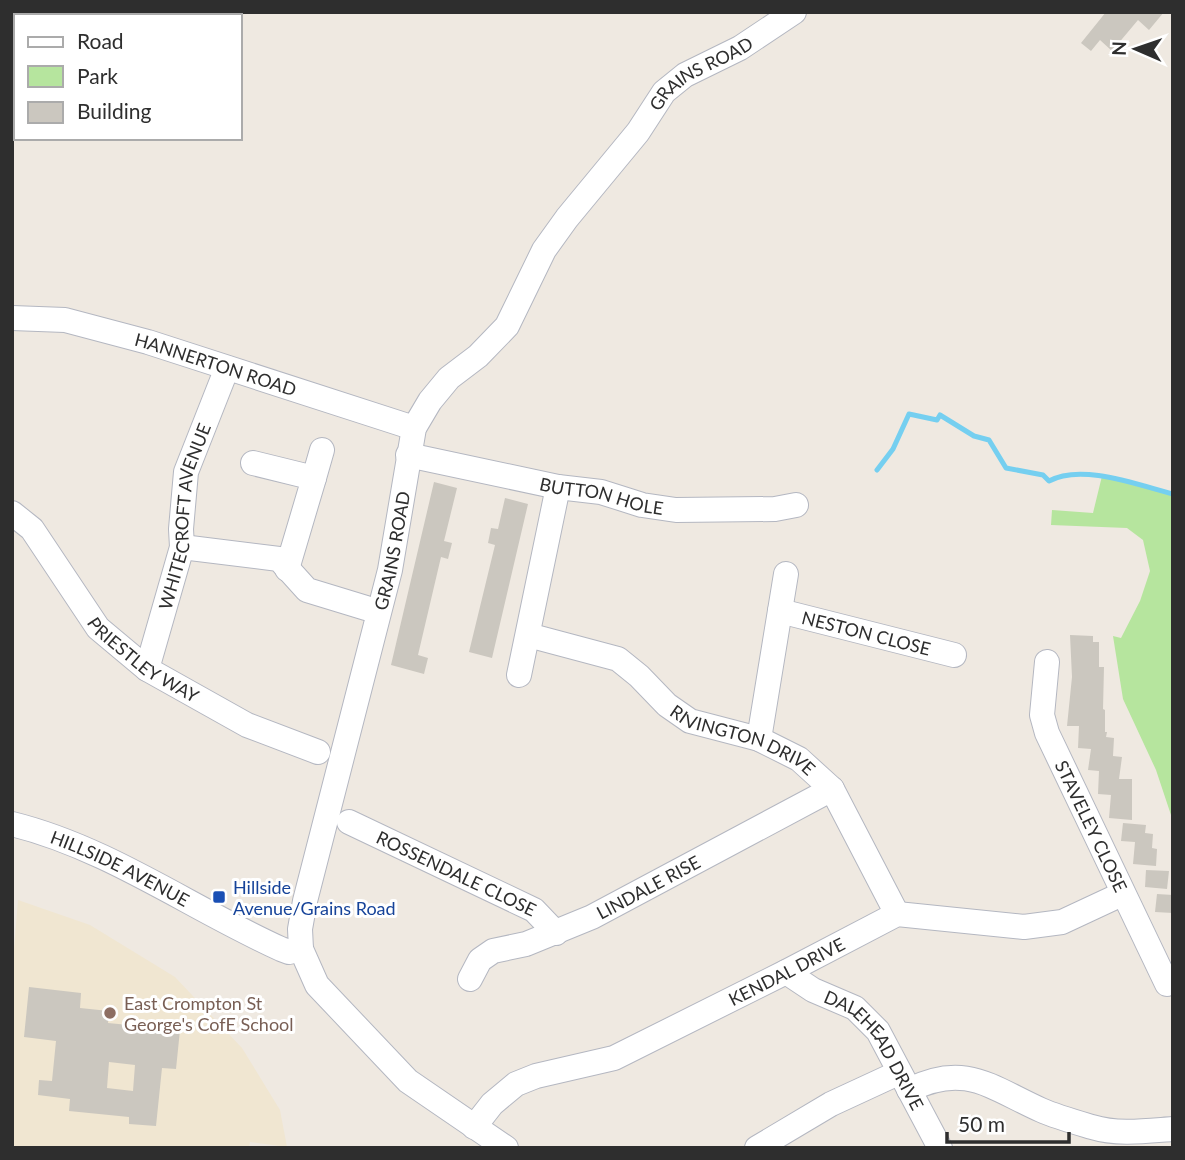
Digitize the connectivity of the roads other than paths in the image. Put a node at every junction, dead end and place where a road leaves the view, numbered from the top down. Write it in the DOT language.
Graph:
graph roads {
  1 [pos="794,12"];
  2 [pos="12,318"];
  3 [pos="227,368"];
  4 [pos="414,428"];
  5 [pos="322,450"];
  6 [pos="408,454"];
  7 [pos="253,463"];
  8 [pos="314,478"];
  9 [pos="558,487"];
  10 [pos="796,505"];
  11 [pos="12,513"];
  12 [pos="183,547"];
  13 [pos="287,569"];
  14 [pos="786,574"];
  15 [pos="366,607"];
  16 [pos="780,611"];
  17 [pos="528,635"];
  18 [pos="954,655"];
  19 [pos="1047,662"];
  20 [pos="147,669"];
  21 [pos="519,675"];
  22 [pos="759,739"];
  23 [pos="318,752"];
  24 [pos="832,789"];
  25 [pos="349,822"];
  26 [pos="12,824"];
  27 [pos="1122,894"];
  28 [pos="897,914"];
  29 [pos="556,933"];
  30 [pos="300,949"];
  31 [pos="786,972"];
  32 [pos="470,979"];
  33 [pos="1167,985"];
  34 [pos="904,1081"];
  35 [pos="474,1127"];
  36 [pos="1173,1129"];
  37 [pos="506,1148"];
  38 [pos="757,1148"];
  39 [pos="940,1148"];
  1 -- 4 [label="street, GRAINS ROAD"];
  2 -- 3 [label="street, HANNERTON ROAD"];
  3 -- 4 [label="street, HANNERTON ROAD"];
  3 -- 12 [label="street, WHITECROFT AVENUE"];
  4 -- 6 [label="street, GRAINS ROAD"];
  5 -- 8 [label="street"];
  6 -- 9 [label="street, BUTTON HOLE"];
  6 -- 30 [label="street, GRAINS ROAD"];
  7 -- 8 [label="street"];
  8 -- 13 [label="street"];
  9 -- 10 [label="street, BUTTON HOLE"];
  9 -- 17 [label="street"];
  11 -- 20 [label="street, PRIESTLEY WAY"];
  12 -- 13 [label="street"];
  12 -- 20 [label="street, WHITECROFT AVENUE"];
  13 -- 15 [label="street"];
  14 -- 16 [label="street"];
  16 -- 18 [label="street, NESTON CLOSE"];
  16 -- 22 [label="street"];
  17 -- 21 [label="street"];
  17 -- 22 [label="street, RIVINGTON DRIVE"];
  19 -- 27 [label="street, STAVELEY CLOSE"];
  20 -- 23 [label="street, PRIESTLEY WAY"];
  22 -- 24 [label="street, RIVINGTON DRIVE"];
  24 -- 28 [label="street, RIVINGTON DRIVE"];
  24 -- 29 [label="street, LINDALE RISE"];
  25 -- 29 [label="street, ROSSENDALE CLOSE"];
  26 -- 30 [label="street, HILLSIDE AVENUE"];
  27 -- 28 [label="street"];
  27 -- 33 [label="street, STAVELEY CLOSE"];
  28 -- 31 [label="street, KENDAL DRIVE"];
  29 -- 32 [label="street, LINDALE RISE"];
  30 -- 35 [label="street, GRAINS ROAD"];
  31 -- 34 [label="street, DALEHEAD DRIVE"];
  31 -- 35 [label="street, KENDAL DRIVE"];
  34 -- 36 [label="street"];
  34 -- 38 [label="street"];
  34 -- 39 [label="street, DALEHEAD DRIVE"];
  35 -- 37 [label="street, GRAINS ROAD"];
}
